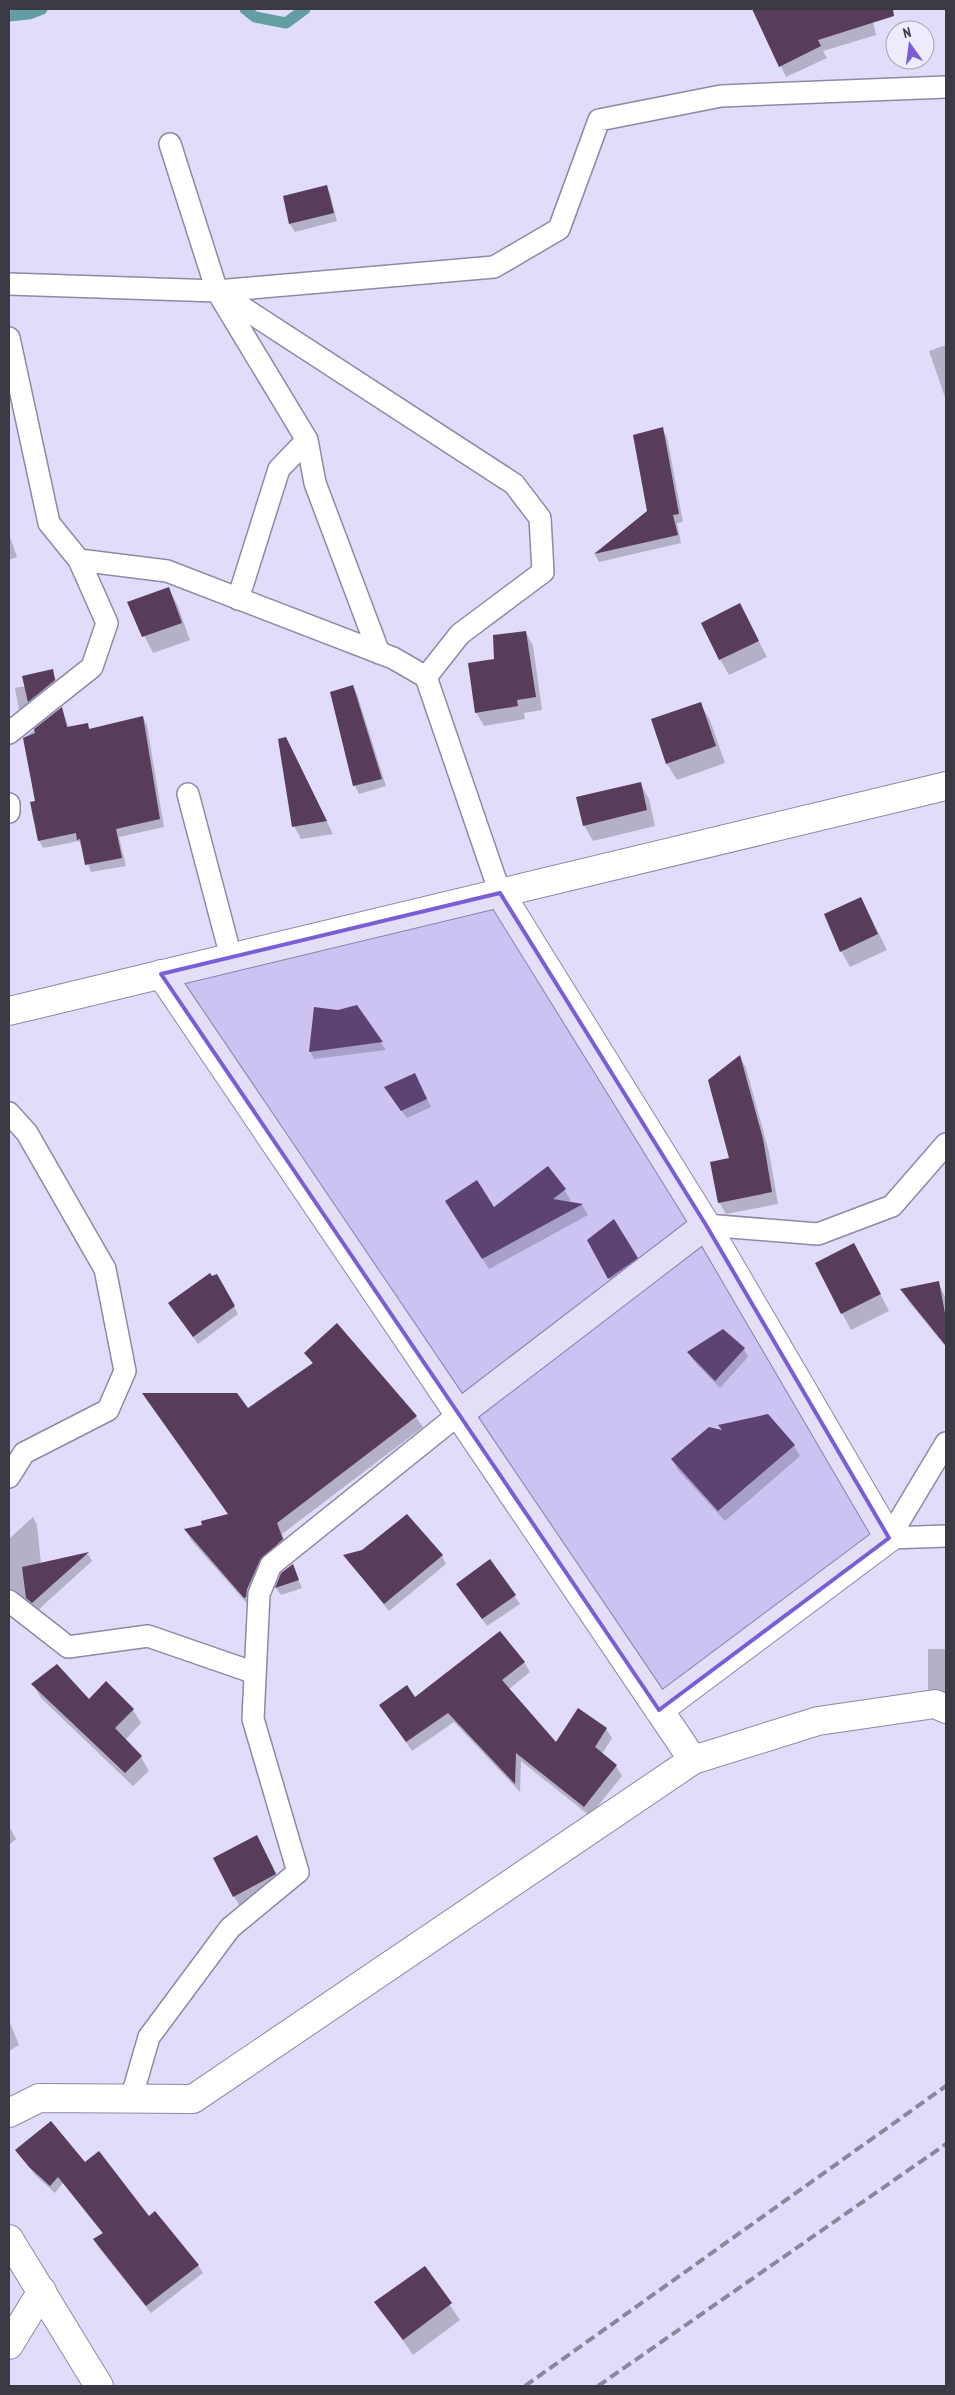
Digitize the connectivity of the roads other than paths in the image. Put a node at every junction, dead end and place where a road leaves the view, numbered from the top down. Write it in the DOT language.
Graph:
graph roads {
  1 [pos="946,86"];
  2 [pos="170,144"];
  3 [pos="9,284"];
  4 [pos="217,291"];
  5 [pos="9,338"];
  6 [pos="307,440"];
  7 [pos="79,560"];
  8 [pos="238,598"];
  9 [pos="379,653"];
  10 [pos="426,677"];
  11 [pos="9,733"];
  12 [pos="946,786"];
  13 [pos="188,794"];
  14 [pos="9,804"];
  15 [pos="9,812"];
  16 [pos="500,893"];
  17 [pos="231,957"];
  18 [pos="161,974"];
  19 [pos="9,1011"];
  20 [pos="9,1113"];
  21 [pos="946,1144"];
  22 [pos="706,1225"];
  23 [pos="459,1414"];
  24 [pos="946,1444"];
  25 [pos="9,1477"];
  26 [pos="946,1536"];
  27 [pos="889,1538"];
  28 [pos="9,1601"];
  29 [pos="255,1673"];
  30 [pos="946,1709"];
  31 [pos="660,1710"];
  32 [pos="693,1760"];
  33 [pos="131,2099"];
  34 [pos="9,2113"];
  35 [pos="9,2239"];
  36 [pos="42,2291"];
  37 [pos="9,2345"];
  38 [pos="99,2386"];
  1 -- 4 [label="lane"];
  2 -- 4 [label="lane"];
  3 -- 4 [label="lane"];
  4 -- 6 [label="lane"];
  4 -- 10 [label="lane"];
  5 -- 7 [label="lane"];
  6 -- 8 [label="lane"];
  6 -- 9 [label="lane"];
  7 -- 8 [label="lane"];
  7 -- 11 [label="lane"];
  8 -- 9 [label="lane"];
  9 -- 10 [label="lane"];
  10 -- 16 [label="lane"];
  12 -- 16 [label="street"];
  13 -- 17 [label="lane"];
  14 -- 15 [label="lane"];
  16 -- 17 [label="street"];
  16 -- 22 [label="street"];
  17 -- 18 [label="street"];
  18 -- 19 [label="street"];
  18 -- 23 [label="street"];
  20 -- 25 [label="lane"];
  21 -- 22 [label="lane"];
  22 -- 23 [label="street"];
  22 -- 27 [label="street"];
  23 -- 29 [label="lane"];
  23 -- 31 [label="street"];
  24 -- 27 [label="lane"];
  26 -- 27 [label="lane"];
  27 -- 31 [label="street"];
  28 -- 29 [label="lane"];
  29 -- 33 [label="lane"];
  30 -- 32 [label="street"];
  31 -- 32 [label="street"];
  32 -- 33 [label="street"];
  33 -- 34 [label="street"];
  35 -- 36 [label="street"];
  36 -- 37 [label="street"];
  36 -- 38 [label="street"];
}
